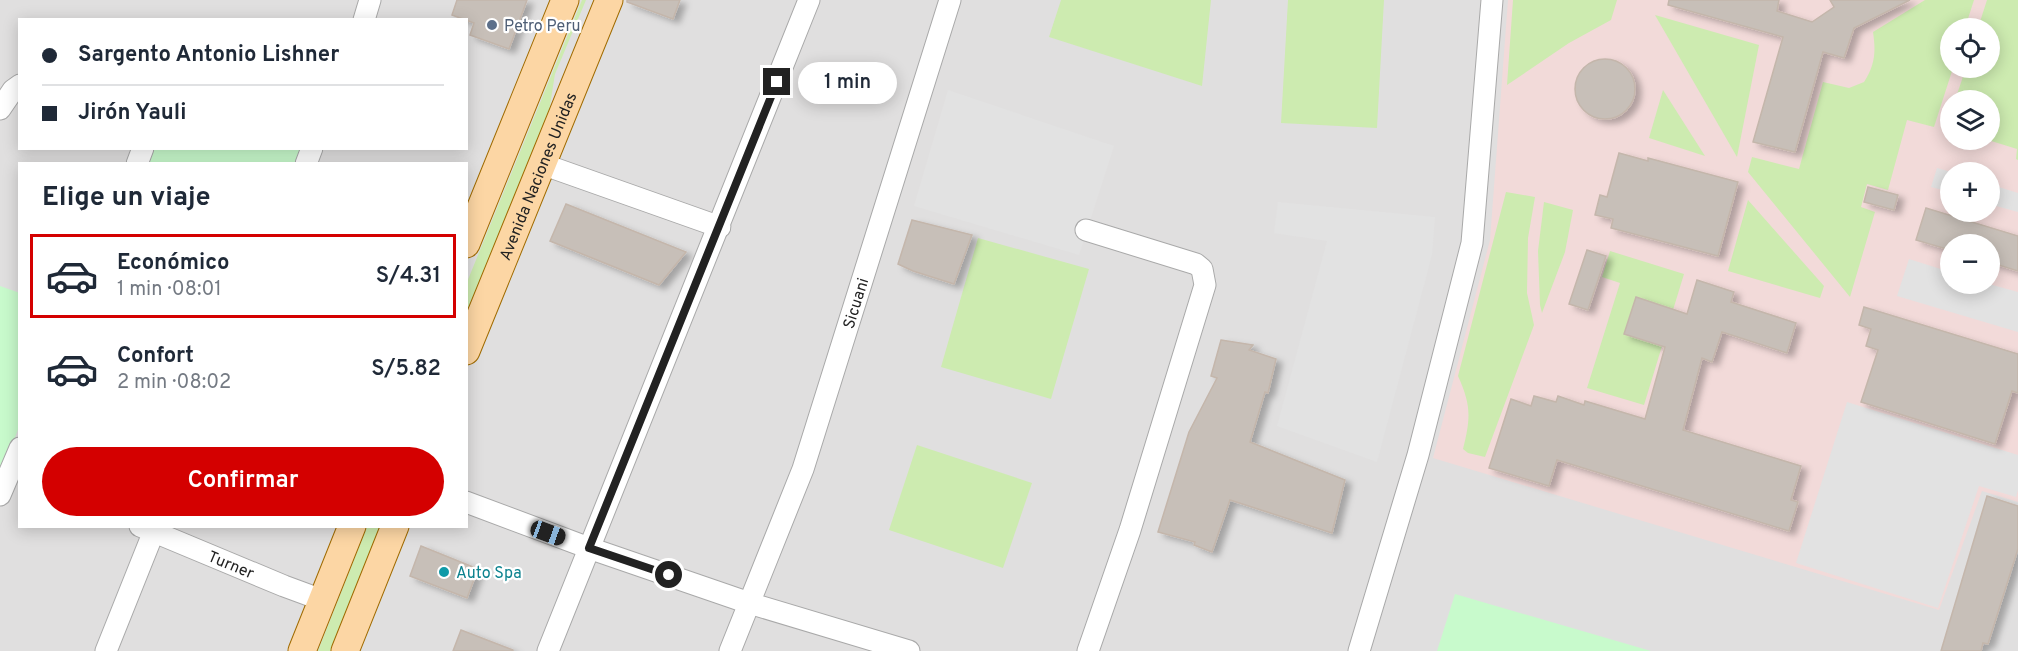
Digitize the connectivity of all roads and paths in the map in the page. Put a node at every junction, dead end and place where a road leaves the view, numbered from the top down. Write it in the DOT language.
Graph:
graph roads {
  1 [pos="370,0"];
  2 [pos="566,0"];
  3 [pos="609,0"];
  4 [pos="809,0"];
  5 [pos="950,0"];
  6 [pos="1492,0"];
  7 [pos="365,18"];
  8 [pos="18,86"];
  9 [pos="0,109"];
  10 [pos="542,164"];
  11 [pos="720,227"];
  12 [pos="1086,230"];
  13 [pos="468,239"];
  14 [pos="468,346"];
  15 [pos="18,457"];
  16 [pos="14,474"];
  17 [pos="0,495"];
  18 [pos="468,503"];
  19 [pos="150,528"];
  20 [pos="351,528"];
  21 [pos="394,528"];
  22 [pos="589,548"];
  23 [pos="322,600"];
  24 [pos="749,603"];
  25 [pos="106,651"];
  26 [pos="302,651"];
  27 [pos="345,651"];
  28 [pos="548,651"];
  29 [pos="729,651"];
  30 [pos="908,651"];
  31 [pos="1089,651"];
  32 [pos="1359,651"];
  1 -- 7 [label="street"];
  2 -- 13 [label="main road"];
  3 -- 10 [label="main road, Avenida Naciones Unidas"];
  4 -- 11 [label="street"];
  5 -- 24 [label="street, Sicuani"];
  6 -- 32 [label="street"];
  8 -- 9 [label="street"];
  10 -- 11 [label="street"];
  10 -- 14 [label="main road, Avenida Naciones Unidas"];
  11 -- 22 [label="street"];
  12 -- 31 [label="street"];
  15 -- 16 [label="street"];
  16 -- 17 [label="street"];
  18 -- 22 [label="street"];
  19 -- 23 [label="street, Turner"];
  19 -- 25 [label="street"];
  20 -- 23 [label="main road"];
  21 -- 27 [label="main road"];
  22 -- 24 [label="street"];
  22 -- 28 [label="street"];
  23 -- 26 [label="main road"];
  24 -- 29 [label="street, Sicuani"];
  24 -- 30 [label="street"];
}
